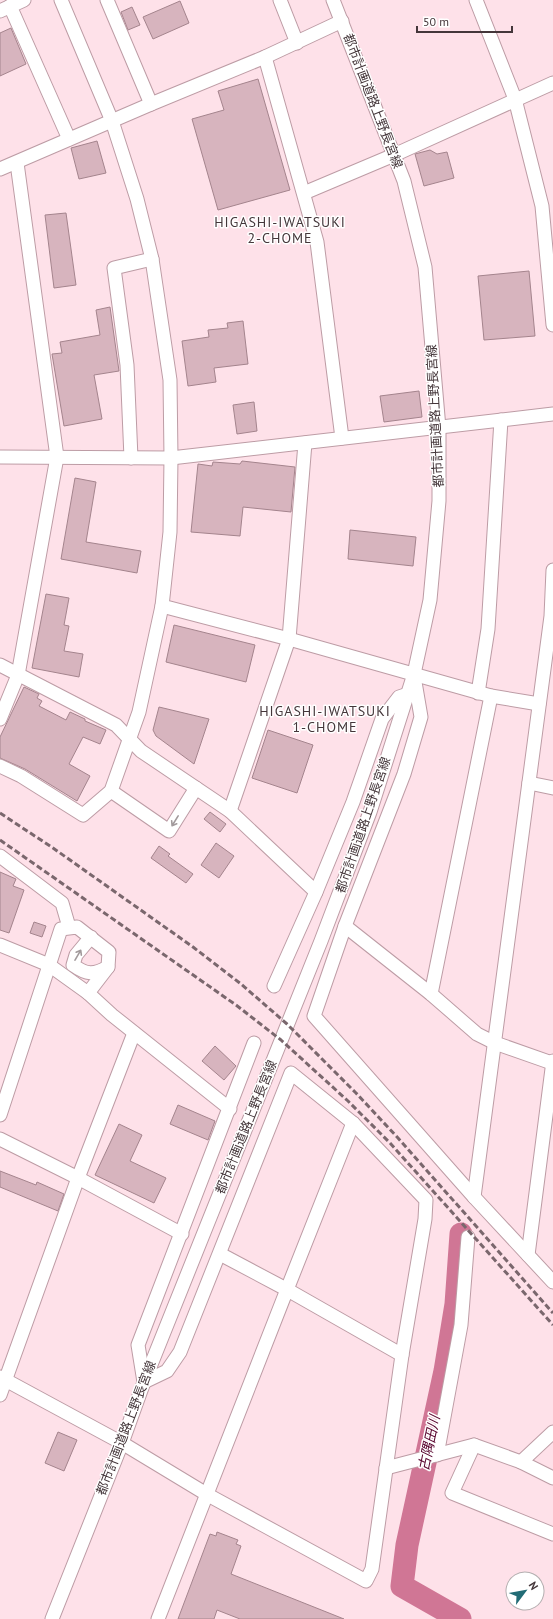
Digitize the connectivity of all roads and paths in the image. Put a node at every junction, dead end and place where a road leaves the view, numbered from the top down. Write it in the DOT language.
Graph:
graph roads {
  1 [pos="24,0"];
  2 [pos="61,0"];
  3 [pos="107,0"];
  4 [pos="280,0"];
  5 [pos="333,0"];
  6 [pos="476,0"];
  7 [pos="5,9"];
  8 [pos="342,21"];
  9 [pos="297,42"];
  10 [pos="265,57"];
  11 [pos="553,83"];
  12 [pos="515,99"];
  13 [pos="150,104"];
  14 [pos="112,122"];
  15 [pos="69,139"];
  16 [pos="394,155"];
  17 [pos="17,163"];
  18 [pos="0,170"];
  19 [pos="304,193"];
  20 [pos="548,204"];
  21 [pos="550,248"];
  22 [pos="152,259"];
  23 [pos="553,325"];
  24 [pos="553,414"];
  25 [pos="501,420"];
  26 [pos="439,428"];
  27 [pos="342,438"];
  28 [pos="305,443"];
  29 [pos="0,457"];
  30 [pos="57,457"];
  31 [pos="131,458"];
  32 [pos="171,458"];
  33 [pos="553,570"];
  34 [pos="162,606"];
  35 [pos="289,639"];
  36 [pos="0,665"];
  37 [pos="414,674"];
  38 [pos="18,675"];
  39 [pos="408,694"];
  40 [pos="484,695"];
  41 [pos="539,704"];
  42 [pos="0,719"];
  43 [pos="130,738"];
  44 [pos="0,766"];
  45 [pos="529,783"];
  46 [pos="196,788"];
  47 [pos="553,788"];
  48 [pos="110,791"];
  49 [pos="230,811"];
  50 [pos="0,856"];
  51 [pos="316,892"];
  52 [pos="346,926"];
  53 [pos="69,927"];
  54 [pos="91,937"];
  55 [pos="0,945"];
  56 [pos="49,965"];
  57 [pos="108,967"];
  58 [pos="274,986"];
  59 [pos="88,993"];
  60 [pos="431,994"];
  61 [pos="134,1033"];
  62 [pos="254,1043"];
  63 [pos="495,1043"];
  64 [pos="553,1062"];
  65 [pos="230,1109"];
  66 [pos="0,1115"];
  67 [pos="353,1122"];
  68 [pos="0,1139"];
  69 [pos="78,1178"];
  70 [pos="474,1197"];
  71 [pos="182,1234"];
  72 [pos="468,1237"];
  73 [pos="220,1254"];
  74 [pos="528,1255"];
  75 [pos="553,1282"];
  76 [pos="286,1289"];
  77 [pos="402,1355"];
  78 [pos="3,1378"];
  79 [pos="144,1382"];
  80 [pos="0,1395"];
  81 [pos="553,1432"];
  82 [pos="122,1443"];
  83 [pos="474,1445"];
  84 [pos="430,1457"];
  85 [pos="521,1462"];
  86 [pos="386,1468"];
  87 [pos="553,1478"];
  88 [pos="208,1495"];
  89 [pos="553,1534"];
  90 [pos="52,1619"];
  91 [pos="158,1619"];
  1 -- 7 [label="street"];
  2 -- 14 [label="street"];
  3 -- 13 [label="street"];
  4 -- 9 [label="street"];
  5 -- 8 [label="street, 都市計画道路上野長宮線"];
  6 -- 12 [label="street"];
  7 -- 15 [label="street"];
  8 -- 9 [label="street"];
  8 -- 16 [label="street, 都市計画道路上野長宮線"];
  9 -- 10 [label="street"];
  10 -- 13 [label="street"];
  10 -- 19 [label="street"];
  11 -- 12 [label="street"];
  12 -- 16 [label="street"];
  12 -- 20 [label="street"];
  13 -- 14 [label="street"];
  14 -- 15 [label="street"];
  14 -- 22 [label="street"];
  15 -- 17 [label="street"];
  16 -- 19 [label="street"];
  16 -- 26 [label="street, 都市計画道路上野長宮線"];
  17 -- 18 [label="street"];
  17 -- 30 [label="street"];
  19 -- 27 [label="street"];
  20 -- 21 [label="street"];
  21 -- 23 [label="street"];
  22 -- 31 [label="street"];
  22 -- 32 [label="street"];
  24 -- 25 [label="street"];
  25 -- 26 [label="street"];
  25 -- 40 [label="street"];
  26 -- 27 [label="street"];
  26 -- 37 [label="street, 都市計画道路上野長宮線"];
  27 -- 28 [label="street"];
  28 -- 32 [label="street"];
  28 -- 35 [label="street"];
  29 -- 30 [label="street"];
  30 -- 31 [label="street"];
  30 -- 38 [label="street"];
  31 -- 32 [label="street"];
  32 -- 34 [label="street"];
  33 -- 41 [label="street"];
  34 -- 35 [label="street"];
  34 -- 43 [label="street"];
  35 -- 37 [label="street"];
  35 -- 49 [label="street"];
  36 -- 38 [label="street"];
  37 -- 39 [label="street, 都市計画道路上野長宮線"];
  37 -- 40 [label="street"];
  37 -- 52 [label="street"];
  38 -- 42 [label="street"];
  38 -- 43 [label="street"];
  39 -- 51 [label="street"];
  39 -- 79 [label="street, 都市計画道路上野長宮線"];
  40 -- 41 [label="street"];
  40 -- 60 [label="street"];
  41 -- 45 [label="street"];
  43 -- 46 [label="street"];
  43 -- 48 [label="street"];
  44 -- 48 [label="street"];
  45 -- 47 [label="street"];
  45 -- 63 [label="street"];
  46 -- 48 [label="street, one-way"];
  46 -- 49 [label="street"];
  49 -- 51 [label="street"];
  50 -- 53 [label="street"];
  51 -- 58 [label="street"];
  52 -- 60 [label="street"];
  52 -- 70 [label="street"];
  53 -- 54 [label="street"];
  53 -- 56 [label="street"];
  54 -- 57 [label="street"];
  57 -- 54 [label="street, one-way"];
  55 -- 56 [label="street"];
  56 -- 59 [label="street"];
  56 -- 66 [label="street"];
  57 -- 59 [label="street"];
  59 -- 61 [label="street"];
  60 -- 63 [label="street"];
  61 -- 65 [label="street"];
  61 -- 69 [label="street"];
  62 -- 65 [label="street"];
  63 -- 64 [label="street"];
  63 -- 70 [label="street"];
  64 -- 74 [label="street"];
  65 -- 71 [label="street"];
  67 -- 73 [label="street"];
  67 -- 76 [label="street"];
  67 -- 77 [label="street"];
  68 -- 69 [label="street"];
  69 -- 71 [label="street"];
  69 -- 78 [label="street"];
  70 -- 74 [label="street"];
  71 -- 79 [label="street"];
  72 -- 84 [label="street"];
  73 -- 76 [label="street"];
  73 -- 79 [label="street"];
  74 -- 75 [label="street"];
  76 -- 77 [label="street"];
  76 -- 88 [label="street"];
  77 -- 86 [label="street"];
  78 -- 80 [label="street"];
  78 -- 82 [label="street"];
  79 -- 82 [label="street, 都市計画道路上野長宮線"];
  81 -- 85 [label="street"];
  82 -- 88 [label="street"];
  82 -- 90 [label="street, 都市計画道路上野長宮線"];
  83 -- 84 [label="street"];
  83 -- 85 [label="street"];
  83 -- 89 [label="street"];
  84 -- 86 [label="street"];
  85 -- 87 [label="street"];
  86 -- 88 [label="street"];
  88 -- 91 [label="street"];
}
